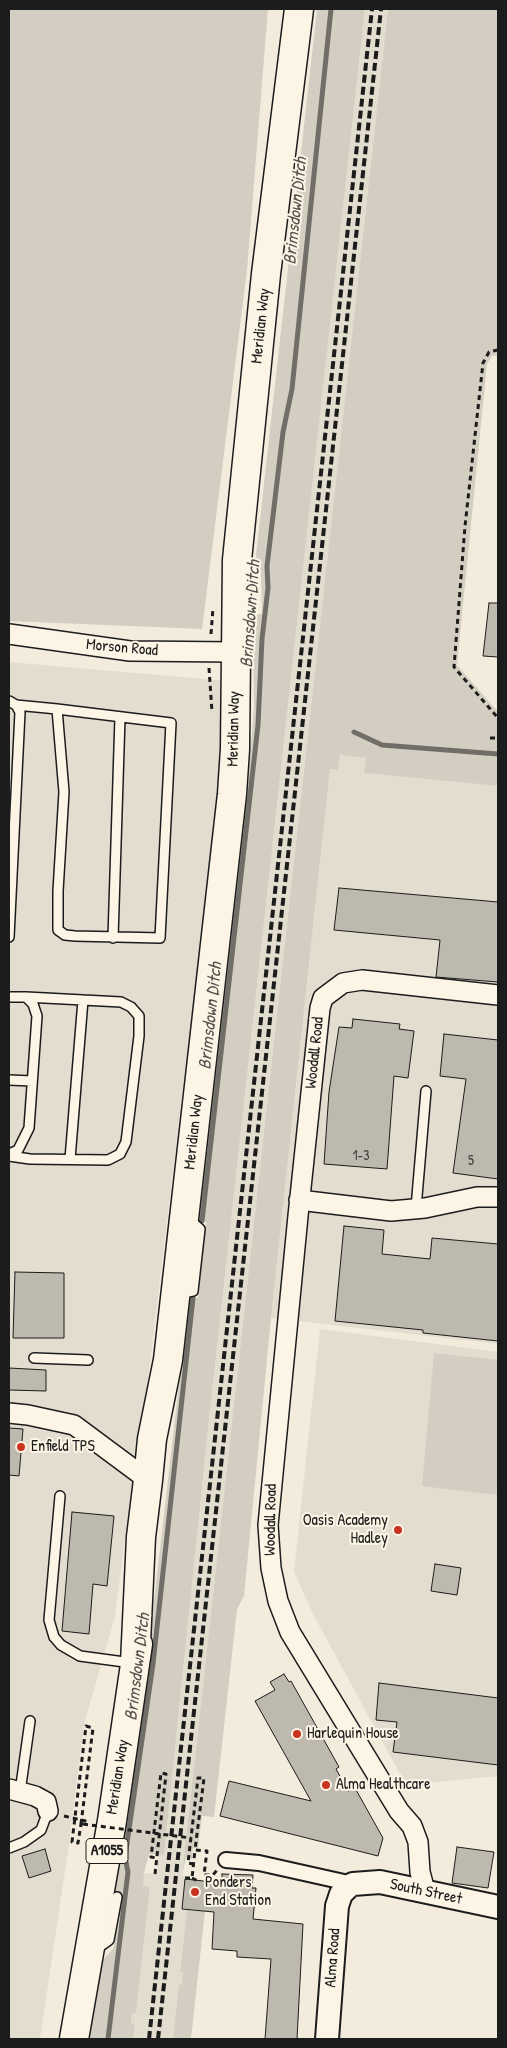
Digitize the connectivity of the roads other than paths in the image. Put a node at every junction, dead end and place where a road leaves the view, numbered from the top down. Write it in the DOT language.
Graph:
graph roads {
  1 [pos="299,9"];
  2 [pos="9,634"];
  3 [pos="235,652"];
  4 [pos="12,703"];
  5 [pos="57,709"];
  6 [pos="120,717"];
  7 [pos="9,937"];
  8 [pos="113,938"];
  9 [pos="498,995"];
  10 [pos="9,996"];
  11 [pos="26,997"];
  12 [pos="83,1000"];
  13 [pos="9,1080"];
  14 [pos="32,1080"];
  15 [pos="426,1091"];
  16 [pos="9,1155"];
  17 [pos="70,1159"];
  18 [pos="498,1196"];
  19 [pos="299,1200"];
  20 [pos="416,1208"];
  21 [pos="34,1358"];
  22 [pos="88,1360"];
  23 [pos="168,1360"];
  24 [pos="9,1413"];
  25 [pos="148,1480"];
  26 [pos="60,1496"];
  27 [pos="134,1663"];
  28 [pos="30,1722"];
  29 [pos="14,1790"];
  30 [pos="48,1811"];
  31 [pos="9,1848"];
  32 [pos="226,1860"];
  33 [pos="353,1884"];
  34 [pos="425,1891"];
  35 [pos="117,1898"];
  36 [pos="498,1906"];
  37 [pos="91,1944"];
  38 [pos="74,2039"];
  39 [pos="327,2039"];
  1 -- 3 [label="main road, Meridian Way / A1055"];
  2 -- 3 [label="street, Morson Road"];
  3 -- 23 [label="main road, Meridian Way / A1055"];
  4 -- 5 [label="lane"];
  4 -- 7 [label="lane"];
  5 -- 6 [label="lane"];
  5 -- 8 [label="lane"];
  6 -- 8 [label="lane"];
  6 -- 8 [label="lane"];
  9 -- 19 [label="street, Woodall Road"];
  10 -- 11 [label="lane"];
  11 -- 12 [label="lane"];
  11 -- 14 [label="lane"];
  12 -- 17 [label="lane"];
  12 -- 17 [label="lane"];
  13 -- 14 [label="lane"];
  14 -- 16 [label="lane"];
  15 -- 20 [label="lane"];
  16 -- 17 [label="lane"];
  18 -- 20 [label="street"];
  19 -- 20 [label="street"];
  19 -- 34 [label="street, Woodall Road"];
  21 -- 22 [label="lane"];
  23 -- 25 [label="main road, Meridian Way / A1055"];
  23 -- 27 [label="main road, Meridian Way / A1055"];
  24 -- 25 [label="street"];
  25 -- 27 [label="main road, Meridian Way / A1055"];
  26 -- 27 [label="lane"];
  27 -- 37 [label="main road, Meridian Way / A1055"];
  28 -- 29 [label="lane"];
  29 -- 30 [label="street"];
  30 -- 31 [label="lane"];
  32 -- 33 [label="street"];
  33 -- 34 [label="street, South Street"];
  33 -- 39 [label="street, Alma Road"];
  34 -- 36 [label="street, South Street"];
  35 -- 37 [label="lane"];
  37 -- 38 [label="main road, Meridian Way / A1055"];
}
